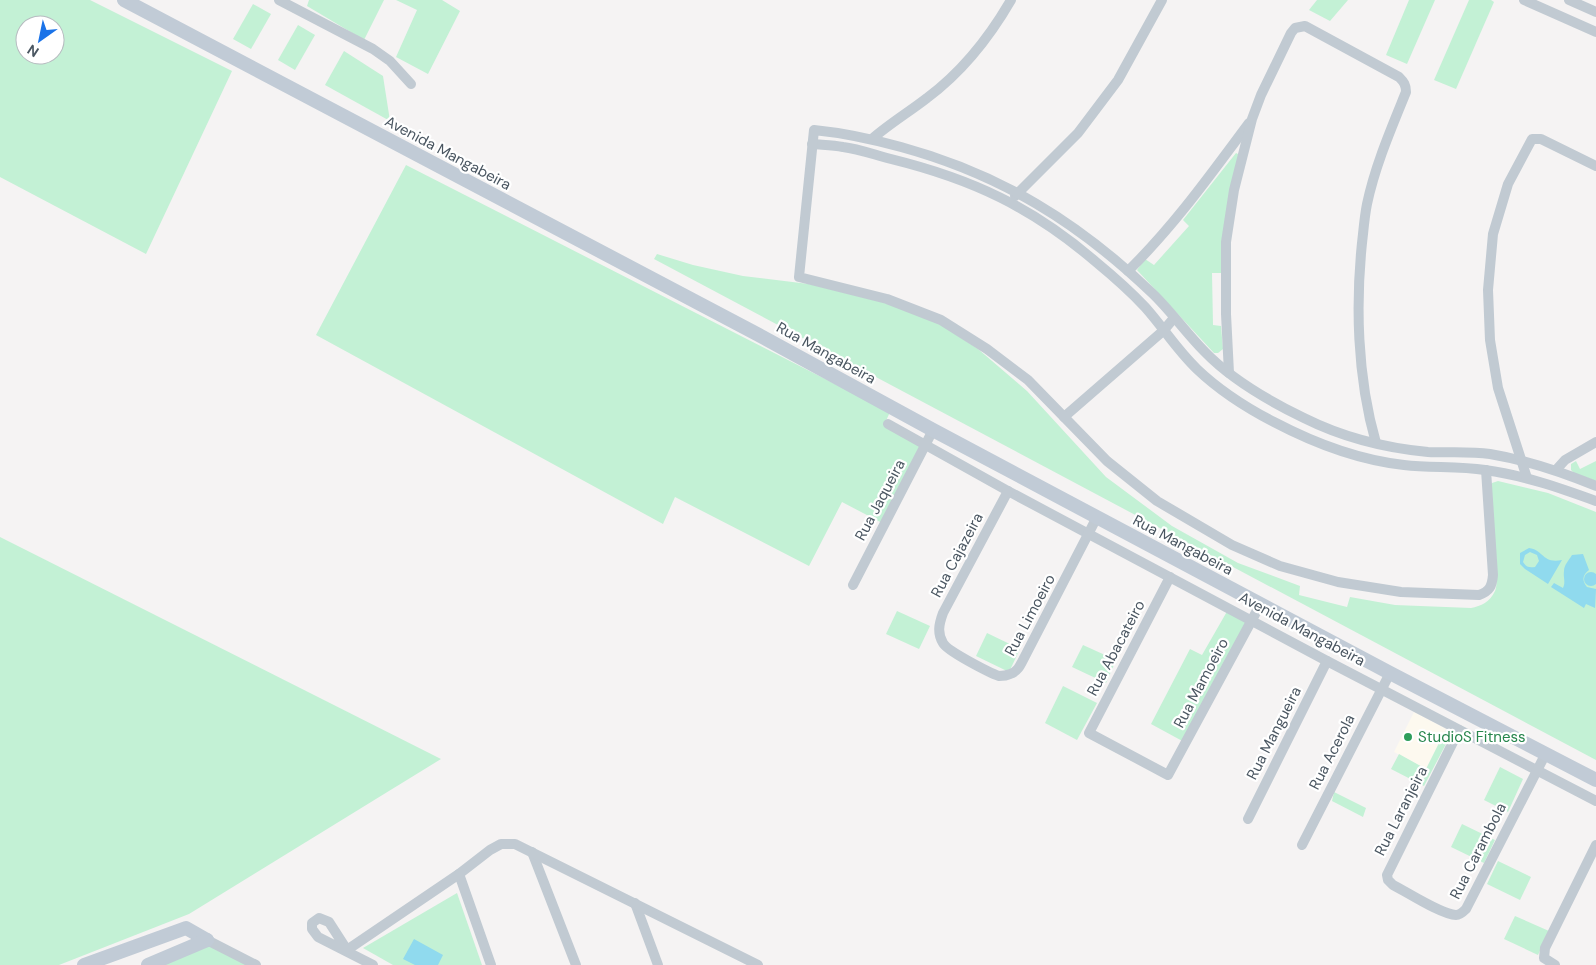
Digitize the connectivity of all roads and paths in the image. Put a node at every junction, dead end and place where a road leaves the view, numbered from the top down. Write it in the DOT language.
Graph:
graph roads {
  1 [pos="124,0"];
  2 [pos="279,0"];
  3 [pos="1011,0"];
  4 [pos="1162,0"];
  5 [pos="1524,0"];
  6 [pos="1569,0"];
  7 [pos="1596,12"];
  8 [pos="1596,32"];
  9 [pos="412,84"];
  10 [pos="1252,119"];
  11 [pos="872,139"];
  12 [pos="812,144"];
  13 [pos="1596,166"];
  14 [pos="1017,192"];
  15 [pos="1011,202"];
  16 [pos="1128,271"];
  17 [pos="1174,318"];
  18 [pos="1163,331"];
  19 [pos="757,334"];
  20 [pos="1229,373"];
  21 [pos="1064,417"];
  22 [pos="1303,418"];
  23 [pos="888,424"];
  24 [pos="933,430"];
  25 [pos="1300,435"];
  26 [pos="1596,442"];
  27 [pos="1376,443"];
  28 [pos="926,445"];
  29 [pos="1522,462"];
  30 [pos="1486,470"];
  31 [pos="1556,470"];
  32 [pos="1527,478"];
  33 [pos="1596,486"];
  34 [pos="1008,491"];
  35 [pos="1596,501"];
  36 [pos="1097,517"];
  37 [pos="1090,534"];
  38 [pos="1170,577"];
  39 [pos="853,584"];
  40 [pos="1260,605"];
  41 [pos="1252,620"];
  42 [pos="939,635"];
  43 [pos="1327,661"];
  44 [pos="1390,674"];
  45 [pos="1381,689"];
  46 [pos="1459,730"];
  47 [pos="1545,755"];
  48 [pos="1536,771"];
  49 [pos="1168,775"];
  50 [pos="1596,780"];
  51 [pos="1596,801"];
  52 [pos="1248,818"];
  53 [pos="1302,845"];
  54 [pos="1596,845"];
  55 [pos="532,852"];
  56 [pos="459,874"];
  57 [pos="1388,880"];
  58 [pos="635,903"];
  59 [pos="207,940"];
  60 [pos="747,962"];
  61 [pos="84,965"];
  62 [pos="148,965"];
  63 [pos="256,965"];
  64 [pos="373,965"];
  65 [pos="491,965"];
  66 [pos="576,965"];
  67 [pos="658,965"];
  68 [pos="758,965"];
  69 [pos="1555,965"];
  1 -- 19 [label="street, Avenida Mangabeira"];
  2 -- 9 [label="street"];
  3 -- 11 [label="street"];
  4 -- 14 [label="street"];
  5 -- 8 [label="street"];
  6 -- 7 [label="street"];
  10 -- 16 [label="street"];
  10 -- 20 [label="street"];
  10 -- 27 [label="street"];
  11 -- 12 [label="street"];
  11 -- 14 [label="street"];
  12 -- 15 [label="street"];
  12 -- 21 [label="street"];
  13 -- 29 [label="street"];
  14 -- 15 [label="street"];
  14 -- 16 [label="street"];
  15 -- 18 [label="street"];
  16 -- 17 [label="street"];
  17 -- 18 [label="street"];
  17 -- 20 [label="street"];
  18 -- 21 [label="street"];
  18 -- 25 [label="street"];
  19 -- 24 [label="street, Rua Mangabeira"];
  20 -- 22 [label="street"];
  21 -- 30 [label="street"];
  22 -- 25 [label="street"];
  22 -- 27 [label="street"];
  23 -- 28 [label="street, Avenida Mangabeira"];
  24 -- 28 [label="street, Rua Jaqueira"];
  24 -- 36 [label="street, Rua Mangabeira"];
  25 -- 30 [label="street"];
  26 -- 31 [label="street"];
  27 -- 29 [label="street"];
  28 -- 34 [label="street, Avenida Mangabeira"];
  28 -- 39 [label="street, Rua Jaqueira"];
  29 -- 31 [label="street"];
  29 -- 32 [label="street"];
  30 -- 32 [label="street"];
  31 -- 33 [label="street"];
  32 -- 35 [label="street"];
  34 -- 37 [label="street, Avenida Mangabeira"];
  34 -- 42 [label="street, Rua Cajazeira"];
  36 -- 37 [label="street, Rua Limoeiro"];
  36 -- 40 [label="street, Rua Mangabeira"];
  37 -- 38 [label="street, Avenida Mangabeira"];
  37 -- 42 [label="street, Rua Limoeiro"];
  38 -- 41 [label="street, Avenida Mangabeira"];
  38 -- 49 [label="street, Rua Abacateiro"];
  40 -- 41 [label="street, Rua Mamoeiro"];
  40 -- 44 [label="street, Rua Mangabeira"];
  41 -- 43 [label="street, Avenida Mangabeira"];
  41 -- 49 [label="street, Rua Mamoeiro"];
  43 -- 45 [label="street, Avenida Mangabeira"];
  43 -- 52 [label="street, Rua Mangueira"];
  44 -- 45 [label="street, Rua Acerola"];
  44 -- 47 [label="street, Rua Mangabeira"];
  45 -- 46 [label="street, Avenida Mangabeira"];
  45 -- 53 [label="street, Rua Acerola"];
  46 -- 48 [label="street, Avenida Mangabeira"];
  46 -- 57 [label="street, Rua Laranjeira"];
  47 -- 48 [label="street, Rua Carambola"];
  47 -- 50 [label="street, Rua Mangabeira"];
  48 -- 51 [label="street, Avenida Mangabeira"];
  48 -- 57 [label="street, Rua Carambola"];
  54 -- 69 [label="street"];
  55 -- 56 [label="street"];
  55 -- 58 [label="street"];
  55 -- 66 [label="street"];
  56 -- 64 [label="street"];
  56 -- 65 [label="street"];
  58 -- 60 [label="street"];
  58 -- 67 [label="street"];
  59 -- 61 [label="street"];
  59 -- 62 [label="street"];
  59 -- 63 [label="street"];
  60 -- 68 [label="street"];
}
